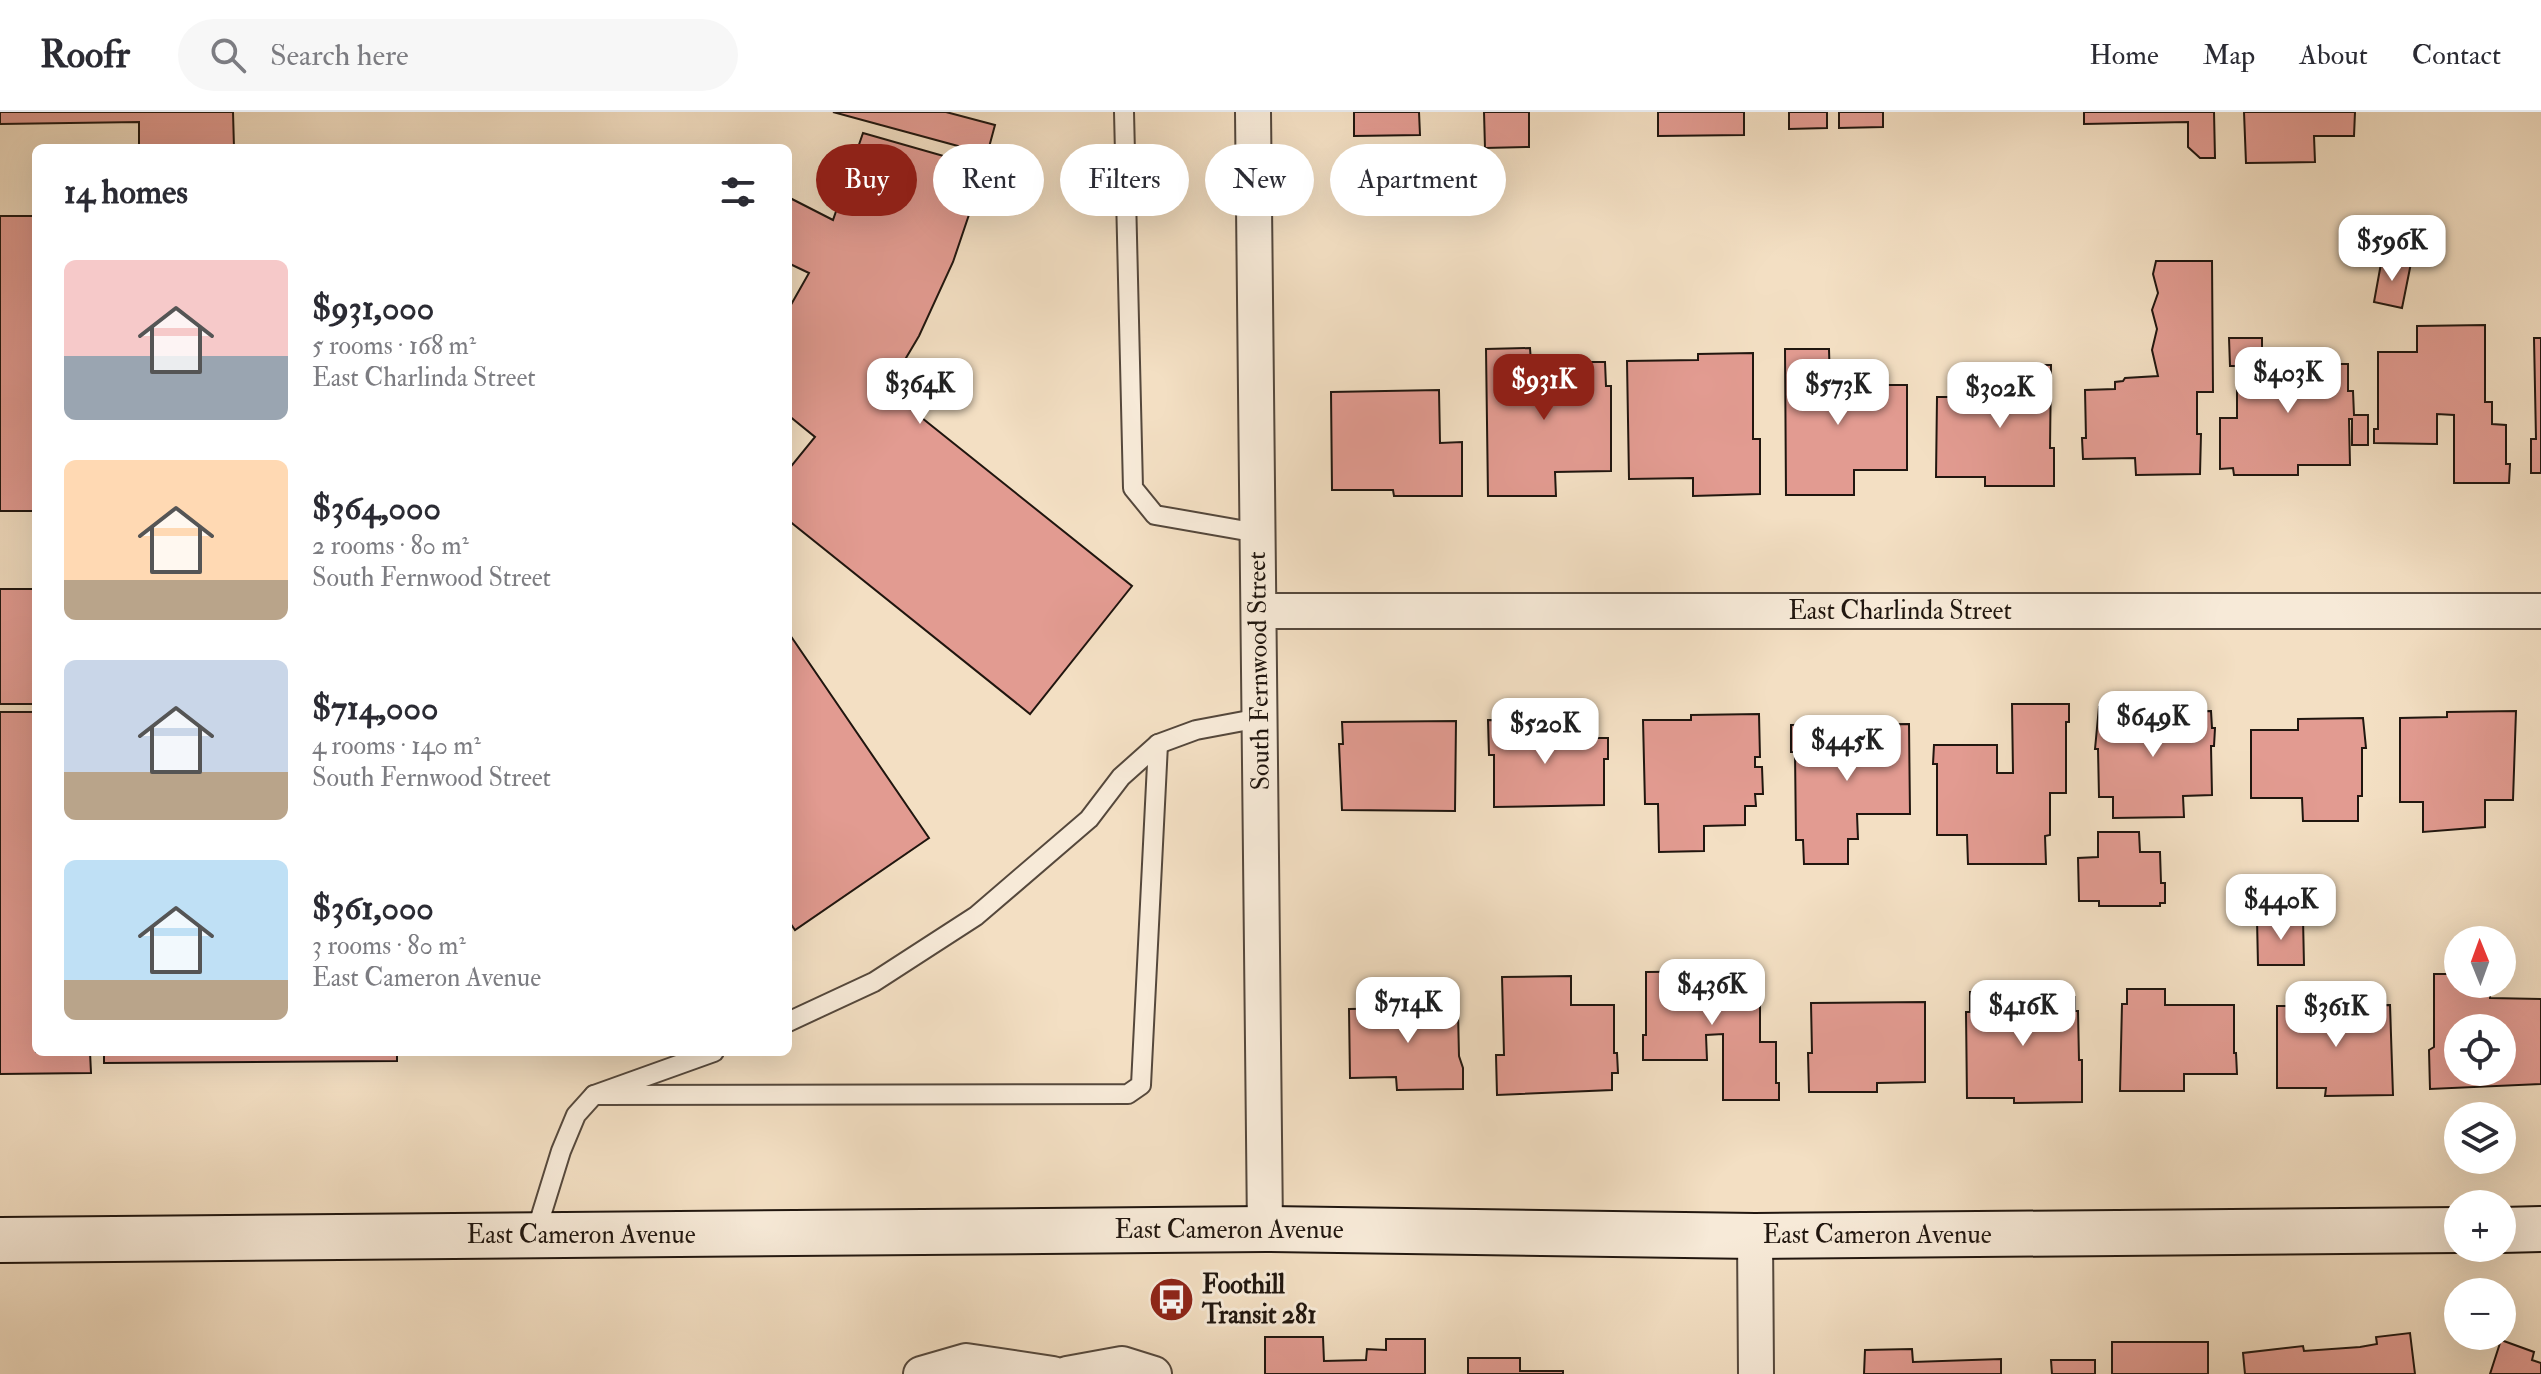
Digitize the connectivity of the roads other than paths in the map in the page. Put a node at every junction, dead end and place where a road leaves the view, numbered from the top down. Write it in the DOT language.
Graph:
graph roads {
  1 [pos="1124,112"];
  2 [pos="1253,112"];
  3 [pos="1258,533"];
  4 [pos="1259,611"];
  5 [pos="2541,611"];
  6 [pos="1260,718"];
  7 [pos="1158,744"];
  8 [pos="792,1020"];
  9 [pos="703,1056"];
  10 [pos="594,1095"];
  11 [pos="1265,1229"];
  12 [pos="2541,1229"];
  13 [pos="2444,1230"];
  14 [pos="2516,1230"];
  15 [pos="535,1235"];
  16 [pos="1755,1236"];
  17 [pos="0,1240"];
  18 [pos="921,1374"];
  19 [pos="1053,1374"];
  20 [pos="1067,1374"];
  21 [pos="1154,1374"];
  22 [pos="1756,1374"];
  1 -- 3 [label="lane"];
  2 -- 3 [label="street, South Fernwood Street"];
  3 -- 4 [label="street, South Fernwood Street"];
  4 -- 5 [label="street, East Charlinda Street"];
  4 -- 6 [label="street, South Fernwood Street"];
  6 -- 7 [label="lane"];
  6 -- 11 [label="street, South Fernwood Street"];
  7 -- 8 [label="lane"];
  7 -- 10 [label="lane"];
  9 -- 10 [label="lane"];
  10 -- 15 [label="lane"];
  11 -- 15 [label="main road, East Cameron Avenue"];
  11 -- 16 [label="main road, East Cameron Avenue"];
  12 -- 14 [label="main road"];
  13 -- 16 [label="main road, East Cameron Avenue"];
  15 -- 17 [label="main road, East Cameron Avenue"];
  16 -- 22 [label="street"];
  18 -- 19 [label="street"];
  20 -- 21 [label="street"];
}
